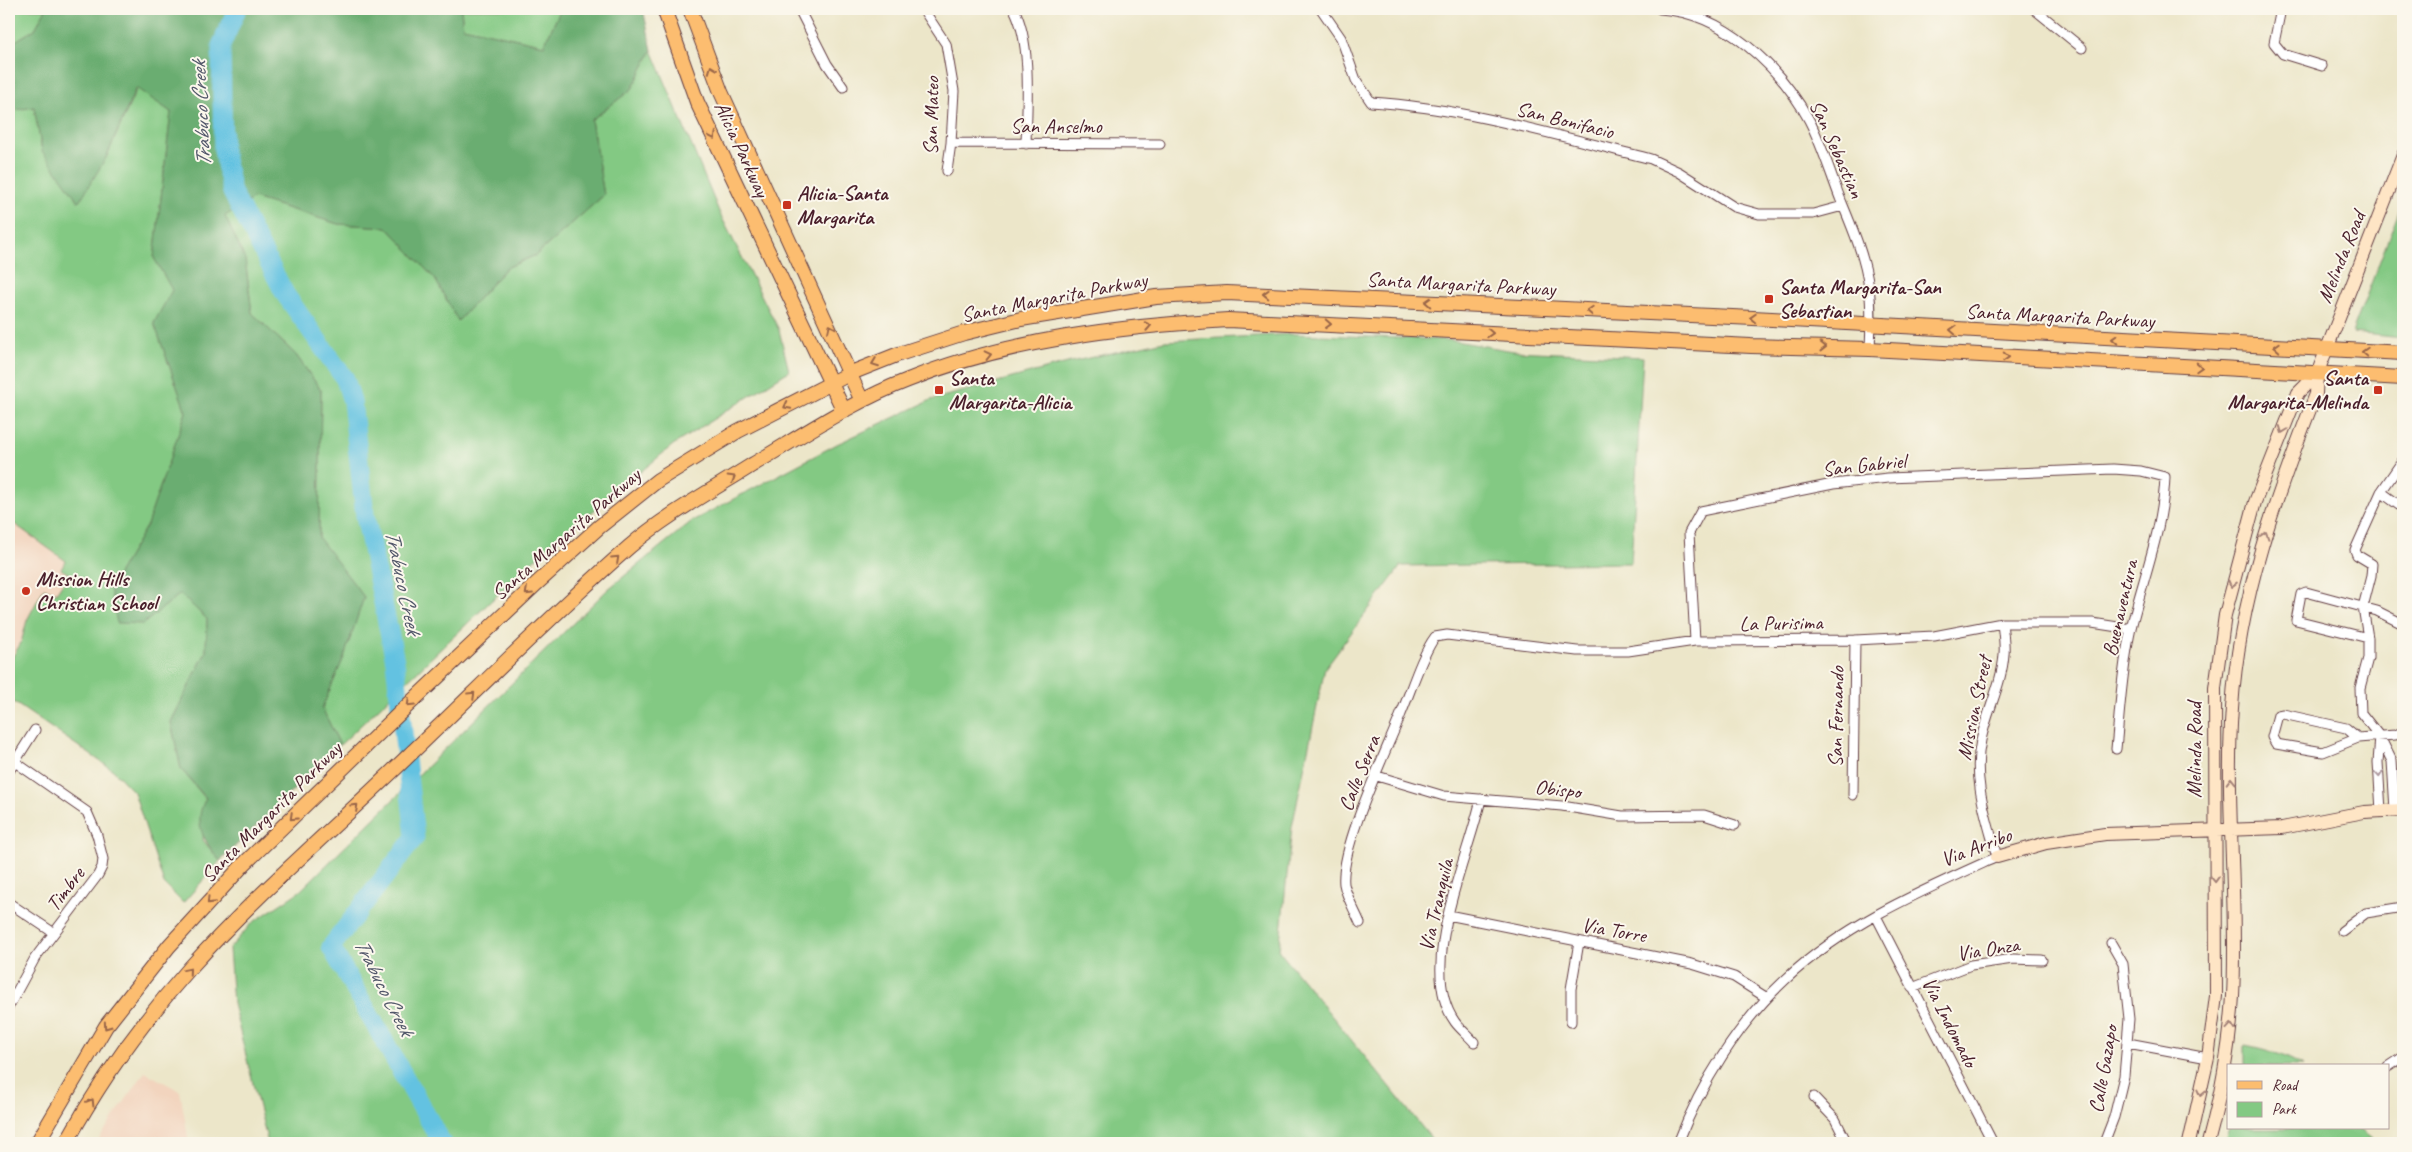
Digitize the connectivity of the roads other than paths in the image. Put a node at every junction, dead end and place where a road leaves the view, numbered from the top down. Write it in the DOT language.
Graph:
graph roads {
  1 [pos="664,9"];
  2 [pos="690,9"];
  3 [pos="800,9"];
  4 [pos="923,9"];
  5 [pos="1014,9"];
  6 [pos="1322,9"];
  7 [pos="1604,9"];
  8 [pos="1612,9"];
  9 [pos="1660,9"];
  10 [pos="2034,9"];
  11 [pos="2280,9"];
  12 [pos="2082,48"];
  13 [pos="2322,66"];
  14 [pos="843,87"];
  15 [pos="951,143"];
  16 [pos="1026,144"];
  17 [pos="1160,144"];
  18 [pos="2403,155"];
  19 [pos="946,171"];
  20 [pos="1843,206"];
  21 [pos="1871,326"];
  22 [pos="1870,348"];
  23 [pos="2326,350"];
  24 [pos="2403,353"];
  25 [pos="851,373"];
  26 [pos="2317,374"];
  27 [pos="2403,378"];
  28 [pos="830,384"];
  29 [pos="862,401"];
  30 [pos="844,411"];
  31 [pos="2403,460"];
  32 [pos="2165,477"];
  33 [pos="2381,492"];
  34 [pos="2403,508"];
  35 [pos="2363,607"];
  36 [pos="2002,624"];
  37 [pos="2403,624"];
  38 [pos="2131,630"];
  39 [pos="2368,638"];
  40 [pos="1433,640"];
  41 [pos="1855,640"];
  42 [pos="1695,641"];
  43 [pos="35,730"];
  44 [pos="2403,732"];
  45 [pos="2380,737"];
  46 [pos="2358,738"];
  47 [pos="2116,749"];
  48 [pos="15,762"];
  49 [pos="9,771"];
  50 [pos="1377,776"];
  51 [pos="1853,795"];
  52 [pos="1481,799"];
  53 [pos="2399,810"];
  54 [pos="2381,811"];
  55 [pos="1735,825"];
  56 [pos="2214,830"];
  57 [pos="2232,830"];
  58 [pos="1997,857"];
  59 [pos="9,903"];
  60 [pos="2403,907"];
  61 [pos="1448,915"];
  62 [pos="1876,916"];
  63 [pos="1360,923"];
  64 [pos="2342,931"];
  65 [pos="54,933"];
  66 [pos="1580,942"];
  67 [pos="2111,943"];
  68 [pos="2042,960"];
  69 [pos="1912,988"];
  70 [pos="1767,998"];
  71 [pos="9,1006"];
  72 [pos="1571,1022"];
  73 [pos="1474,1042"];
  74 [pos="2128,1042"];
  75 [pos="2403,1057"];
  76 [pos="2208,1058"];
  77 [pos="2390,1066"];
  78 [pos="1814,1097"];
  79 [pos="37,1143"];
  80 [pos="66,1143"];
  81 [pos="1678,1143"];
  82 [pos="1847,1143"];
  83 [pos="1993,1143"];
  84 [pos="2104,1143"];
  85 [pos="2188,1143"];
  86 [pos="2208,1143"];
  1 -- 28 [label="main road, Alicia Parkway, one-way"];
  25 -- 2 [label="main road, Alicia Parkway, one-way"];
  3 -- 14 [label="street"];
  4 -- 15 [label="street, San Mateo"];
  5 -- 16 [label="street"];
  6 -- 20 [label="street, San Bonifacio"];
  7 -- 8 [label="street"];
  9 -- 20 [label="street, San Sebastian"];
  10 -- 12 [label="street"];
  11 -- 13 [label="street"];
  15 -- 16 [label="street, San Anselmo"];
  15 -- 19 [label="street, San Mateo"];
  16 -- 17 [label="street, San Anselmo"];
  18 -- 23 [label="main road, Melinda Road"];
  20 -- 21 [label="street, San Sebastian"];
  21 -- 22 [label="street, San Sebastian"];
  23 -- 21 [label="main road, Santa Margarita Parkway, one-way"];
  21 -- 25 [label="main road, Santa Margarita Parkway, one-way"];
  22 -- 26 [label="main road, Santa Margarita Parkway, one-way"];
  29 -- 22 [label="main road, Santa Margarita Parkway, one-way"];
  24 -- 23 [label="main road, Santa Margarita Parkway, one-way"];
  23 -- 26 [label="main road, Melinda Road"];
  25 -- 28 [label="main road, Santa Margarita Parkway"];
  25 -- 29 [label="main road, Alicia Parkway"];
  26 -- 27 [label="main road, Santa Margarita Parkway"];
  26 -- 56 [label="main road, Melinda Road, one-way"];
  57 -- 26 [label="main road, Melinda Road, one-way"];
  28 -- 30 [label="main road, Alicia Parkway"];
  28 -- 79 [label="main road, Santa Margarita Parkway, one-way"];
  29 -- 30 [label="main road, Santa Margarita Parkway"];
  80 -- 30 [label="main road, Santa Margarita Parkway, one-way"];
  31 -- 33 [label="street"];
  32 -- 38 [label="street, Buenaventura"];
  32 -- 42 [label="street, San Gabriel"];
  33 -- 34 [label="street"];
  33 -- 35 [label="street"];
  35 -- 37 [label="street"];
  35 -- 39 [label="street"];
  35 -- 39 [label="street"];
  36 -- 38 [label="street, La Purisima"];
  36 -- 41 [label="street, La Purisima"];
  36 -- 58 [label="street, Mission Street"];
  38 -- 47 [label="street, Buenaventura"];
  39 -- 45 [label="street"];
  40 -- 42 [label="street, La Purisima"];
  40 -- 50 [label="street, Calle Serra"];
  41 -- 42 [label="street, La Purisima"];
  41 -- 51 [label="street, San Fernando"];
  43 -- 48 [label="street"];
  44 -- 45 [label="street"];
  45 -- 46 [label="street"];
  45 -- 53 [label="street"];
  45 -- 54 [label="street, one-way"];
  46 -- 46 [label="street"];
  48 -- 49 [label="street"];
  48 -- 65 [label="street, Timbre"];
  50 -- 52 [label="street, Obispo"];
  50 -- 63 [label="street, Calle Serra"];
  52 -- 55 [label="street, Obispo"];
  52 -- 61 [label="street, Via Tranquila"];
  53 -- 54 [label="main road, Via Arribo"];
  54 -- 57 [label="main road, Via Arribo"];
  56 -- 57 [label="main road, Via Arribo"];
  56 -- 58 [label="main road, Via Arribo"];
  56 -- 76 [label="main road, Melinda Road, one-way"];
  86 -- 57 [label="main road, Melinda Road, one-way"];
  58 -- 62 [label="street, Via Arribo"];
  59 -- 65 [label="street"];
  60 -- 64 [label="street"];
  61 -- 66 [label="street, Via Torre"];
  61 -- 73 [label="street, Via Tranquila"];
  62 -- 69 [label="street, Via Indomado"];
  62 -- 70 [label="street, Via Arribo"];
  65 -- 71 [label="street, Timbre"];
  66 -- 70 [label="street, Via Torre"];
  66 -- 72 [label="street"];
  67 -- 74 [label="street, Calle Gazapo"];
  68 -- 69 [label="street, Via Onza"];
  69 -- 83 [label="street, Via Indomado"];
  70 -- 81 [label="street, Via Arribo"];
  74 -- 76 [label="street"];
  74 -- 84 [label="street, Calle Gazapo"];
  75 -- 77 [label="street"];
  76 -- 85 [label="main road, Melinda Road, one-way"];
  78 -- 82 [label="street"];
}
